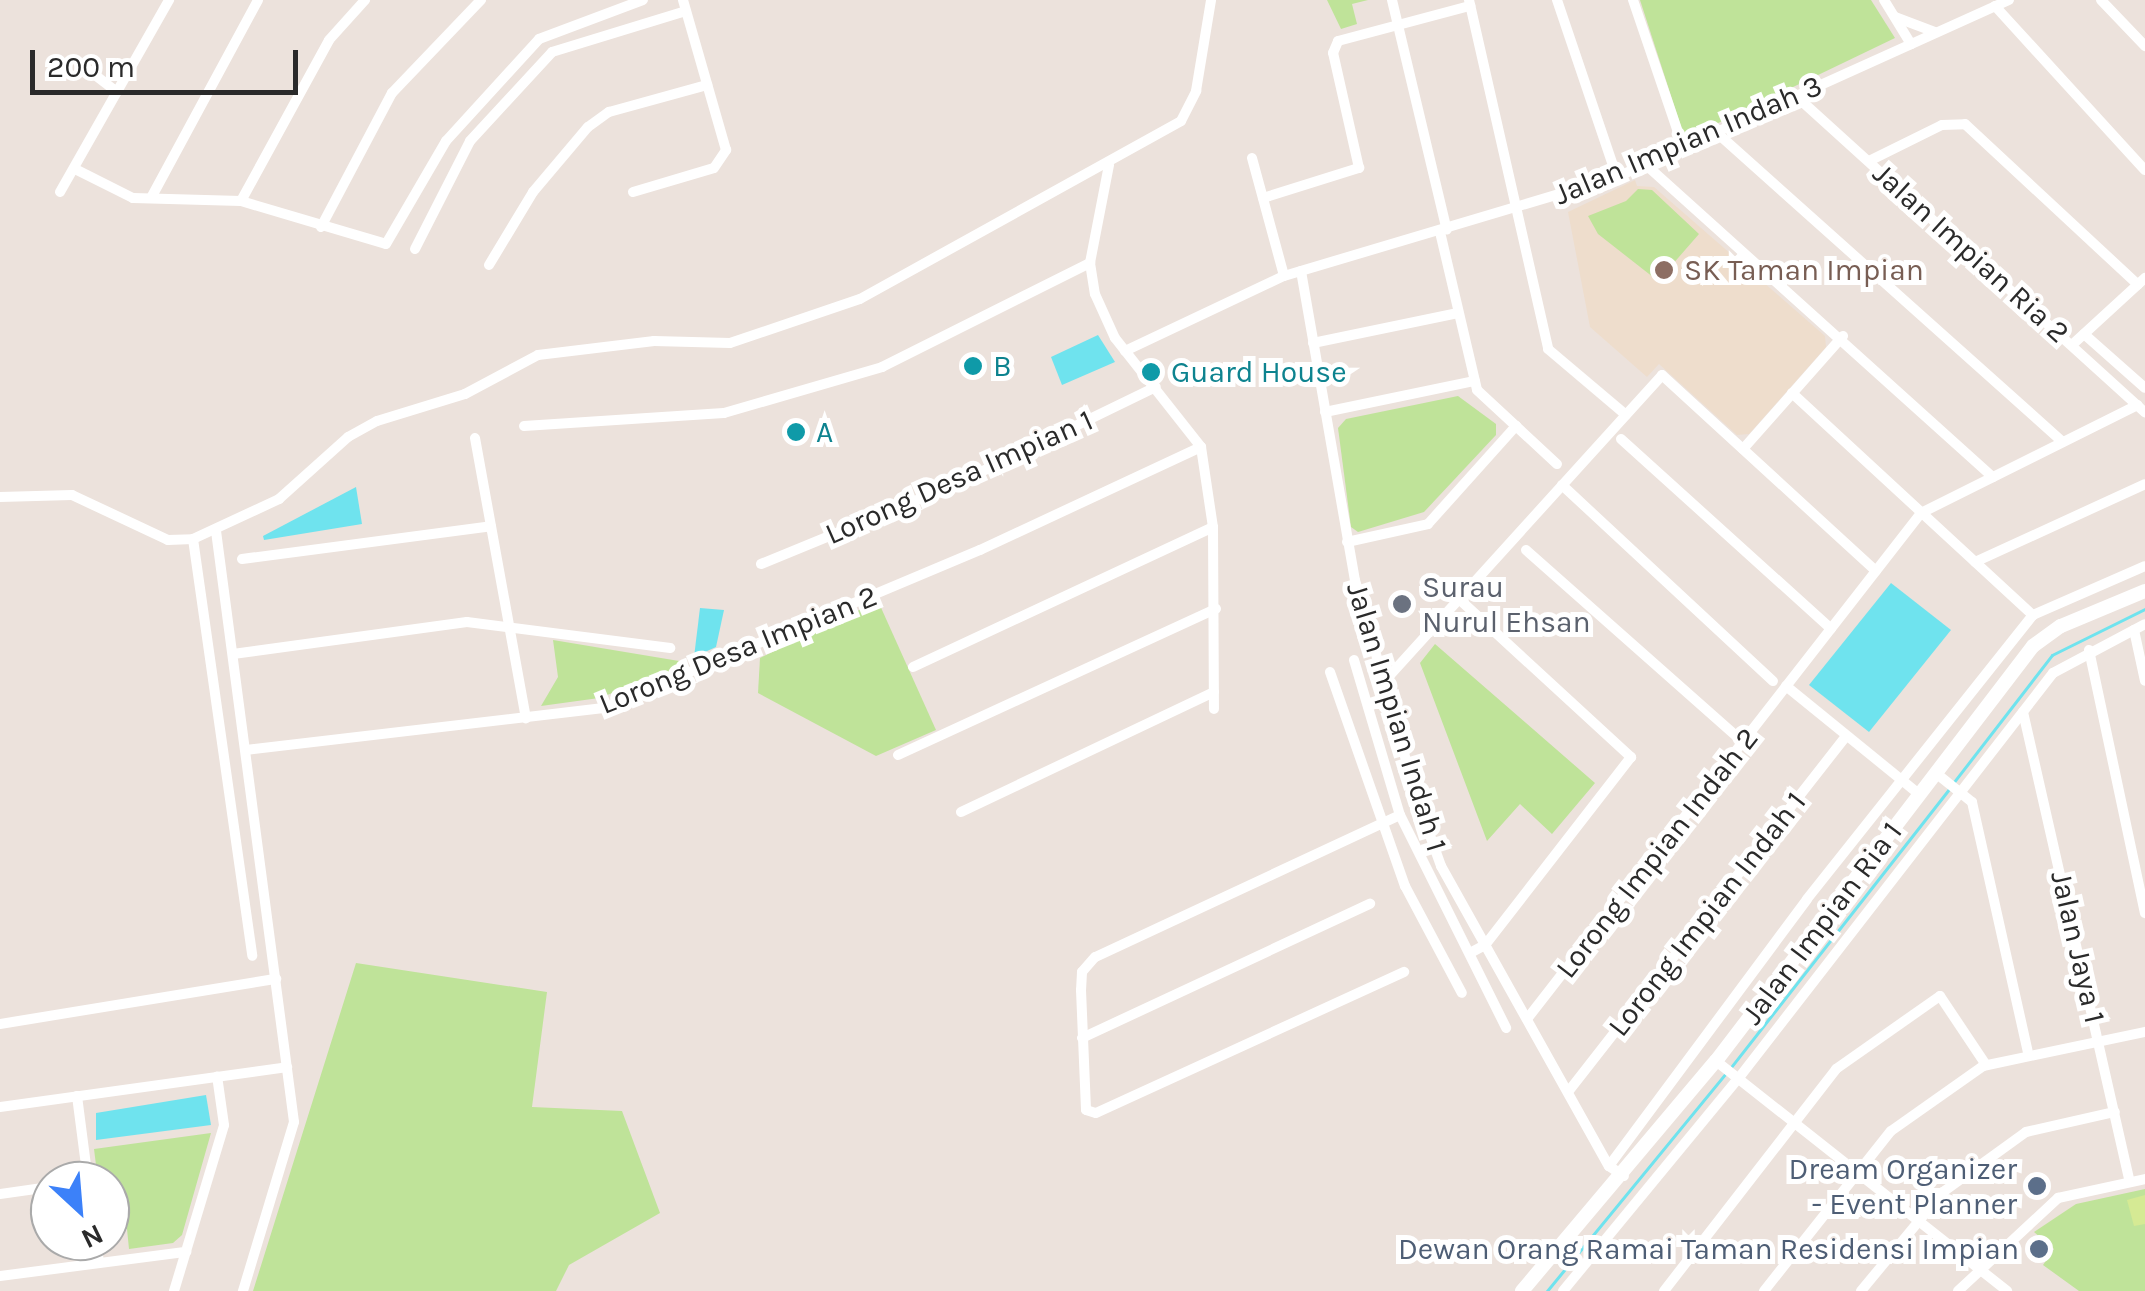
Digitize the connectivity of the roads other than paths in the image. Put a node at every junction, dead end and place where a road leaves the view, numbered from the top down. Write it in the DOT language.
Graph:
graph roads {
  1 [pos="169,0"];
  2 [pos="258,0"];
  3 [pos="365,0"];
  4 [pos="480,0"];
  5 [pos="642,0"];
  6 [pos="1211,0"];
  7 [pos="1392,0"];
  8 [pos="1557,0"];
  9 [pos="1634,0"];
  10 [pos="1884,0"];
  11 [pos="2009,0"];
  12 [pos="2102,0"];
  13 [pos="1469,3"];
  14 [pos="684,6"];
  15 [pos="1995,6"];
  16 [pos="1894,16"];
  17 [pos="1398,24"];
  18 [pos="1937,32"];
  19 [pos="1911,44"];
  20 [pos="2145,46"];
  21 [pos="82,66"];
  22 [pos="707,85"];
  23 [pos="117,92"];
  24 [pos="1796,96"];
  25 [pos="1716,132"];
  26 [pos="1683,147"];
  27 [pos="1252,158"];
  28 [pos="1868,160"];
  29 [pos="1109,164"];
  30 [pos="1645,164"];
  31 [pos="75,169"];
  32 [pos="2145,170"];
  33 [pos="1617,177"];
  34 [pos="60,192"];
  35 [pos="633,192"];
  36 [pos="151,198"];
  37 [pos="1263,198"];
  38 [pos="241,201"];
  39 [pos="1520,210"];
  40 [pos="321,227"];
  41 [pos="1444,231"];
  42 [pos="415,249"];
  43 [pos="1090,263"];
  44 [pos="489,265"];
  45 [pos="1301,271"];
  46 [pos="1284,276"];
  47 [pos="2141,281"];
  48 [pos="1458,314"];
  49 [pos="2084,334"];
  50 [pos="1843,336"];
  51 [pos="1313,343"];
  52 [pos="2073,344"];
  53 [pos="1125,351"];
  54 [pos="1474,381"];
  55 [pos="2143,384"];
  56 [pos="1156,387"];
  57 [pos="1792,394"];
  58 [pos="2142,408"];
  59 [pos="1325,412"];
  60 [pos="1626,415"];
  61 [pos="524,426"];
  62 [pos="1516,426"];
  63 [pos="474,438"];
  64 [pos="1621,439"];
  65 [pos="2063,442"];
  66 [pos="1201,448"];
  67 [pos="1743,449"];
  68 [pos="1557,464"];
  69 [pos="1993,477"];
  70 [pos="2145,484"];
  71 [pos="1562,485"];
  72 [pos="0,497"];
  73 [pos="1921,513"];
  74 [pos="491,526"];
  75 [pos="1213,527"];
  76 [pos="216,531"];
  77 [pos="193,540"];
  78 [pos="1347,542"];
  79 [pos="1526,550"];
  80 [pos="242,560"];
  81 [pos="1975,562"];
  82 [pos="761,564"];
  83 [pos="2145,566"];
  84 [pos="1876,571"];
  85 [pos="2145,591"];
  86 [pos="1459,600"];
  87 [pos="1216,609"];
  88 [pos="2033,615"];
  89 [pos="511,626"];
  90 [pos="2139,627"];
  91 [pos="1831,629"];
  92 [pos="670,648"];
  93 [pos="2088,650"];
  94 [pos="233,654"];
  95 [pos="1354,660"];
  96 [pos="912,666"];
  97 [pos="1330,672"];
  98 [pos="1772,681"];
  99 [pos="2145,681"];
  100 [pos="1382,684"];
  101 [pos="1786,686"];
  102 [pos="1214,692"];
  103 [pos="1214,709"];
  104 [pos="2023,712"];
  105 [pos="526,718"];
  106 [pos="1846,736"];
  107 [pos="1743,742"];
  108 [pos="246,750"];
  109 [pos="898,755"];
  110 [pos="1900,779"];
  111 [pos="1950,782"];
  112 [pos="1920,795"];
  113 [pos="961,812"];
  114 [pos="1400,814"];
  115 [pos="1381,824"];
  116 [pos="1370,904"];
  117 [pos="2145,913"];
  118 [pos="1486,945"];
  119 [pos="1470,953"];
  120 [pos="252,956"];
  121 [pos="1404,972"];
  122 [pos="276,979"];
  123 [pos="1462,992"];
  124 [pos="1527,1019"];
  125 [pos="0,1024"];
  126 [pos="1506,1028"];
  127 [pos="2145,1032"];
  128 [pos="1082,1038"];
  129 [pos="2100,1041"];
  130 [pos="2029,1056"];
  131 [pos="1986,1065"];
  132 [pos="287,1067"];
  133 [pos="1728,1070"];
  134 [pos="216,1076"];
  135 [pos="1568,1092"];
  136 [pos="76,1096"];
  137 [pos="0,1107"];
  138 [pos="2115,1112"];
  139 [pos="1795,1123"];
  140 [pos="85,1161"];
  141 [pos="1609,1166"];
  142 [pos="1858,1172"];
  143 [pos="1624,1177"];
  144 [pos="2145,1180"];
  145 [pos="2130,1182"];
  146 [pos="30,1190"];
  147 [pos="0,1194"];
  148 [pos="1916,1220"];
  149 [pos="186,1252"];
  150 [pos="99,1263"];
  151 [pos="1977,1266"];
  152 [pos="0,1276"];
  153 [pos="174,1291"];
  154 [pos="243,1291"];
  155 [pos="1522,1291"];
  156 [pos="1563,1291"];
  157 [pos="1664,1291"];
  158 [pos="1764,1291"];
  159 [pos="1861,1291"];
  160 [pos="1958,1291"];
  161 [pos="2007,1291"];
  1 -- 23 [label="street"];
  2 -- 36 [label="street"];
  3 -- 38 [label="street"];
  4 -- 40 [label="street"];
  5 -- 40 [label="street"];
  6 -- 29 [label="street"];
  7 -- 17 [label="street"];
  8 -- 33 [label="street"];
  9 -- 26 [label="street"];
  10 -- 16 [label="street"];
  11 -- 15 [label="street, Jalan Impian Indah 3"];
  12 -- 20 [label="street"];
  13 -- 17 [label="street"];
  13 -- 39 [label="street"];
  14 -- 22 [label="street"];
  14 -- 42 [label="street"];
  15 -- 18 [label="street, Jalan Impian Indah 3"];
  15 -- 32 [label="street"];
  16 -- 18 [label="street"];
  16 -- 19 [label="street"];
  17 -- 37 [label="street"];
  17 -- 41 [label="street"];
  18 -- 19 [label="street, Jalan Impian Indah 3"];
  19 -- 24 [label="street, Jalan Impian Indah 3"];
  21 -- 23 [label="street"];
  22 -- 35 [label="street"];
  22 -- 44 [label="street"];
  23 -- 31 [label="street"];
  24 -- 25 [label="street, Jalan Impian Indah 3"];
  24 -- 28 [label="street, Jalan Impian Ria 2"];
  25 -- 26 [label="street, Jalan Impian Indah 3"];
  25 -- 65 [label="street"];
  26 -- 30 [label="street, Jalan Impian Indah 3"];
  27 -- 37 [label="street"];
  28 -- 47 [label="street"];
  28 -- 52 [label="street, Jalan Impian Ria 2"];
  29 -- 43 [label="street"];
  29 -- 76 [label="street"];
  30 -- 33 [label="street, Jalan Impian Indah 3"];
  30 -- 50 [label="street"];
  31 -- 34 [label="street"];
  31 -- 36 [label="street"];
  33 -- 39 [label="street, Jalan Impian Indah 3"];
  36 -- 38 [label="street"];
  37 -- 46 [label="street"];
  38 -- 40 [label="street"];
  39 -- 41 [label="street, Jalan Impian Indah 3"];
  39 -- 60 [label="street"];
  41 -- 45 [label="street, Jalan Impian Indah 3"];
  41 -- 48 [label="street"];
  43 -- 53 [label="street"];
  43 -- 61 [label="street"];
  45 -- 46 [label="street, Jalan Impian Indah 3"];
  45 -- 51 [label="street, Jalan Impian Indah 1"];
  46 -- 53 [label="street, Jalan Impian Indah 3"];
  47 -- 49 [label="street"];
  48 -- 51 [label="street"];
  48 -- 54 [label="street"];
  49 -- 52 [label="street"];
  49 -- 55 [label="street, Jalan Impian Ria 2"];
  50 -- 57 [label="street"];
  50 -- 69 [label="street"];
  51 -- 59 [label="street, Jalan Impian Indah 1"];
  52 -- 58 [label="street, Jalan Impian Ria 2"];
  53 -- 56 [label="street"];
  54 -- 59 [label="street"];
  54 -- 62 [label="street"];
  56 -- 66 [label="street"];
  56 -- 82 [label="street, Lorong Desa Impian 1"];
  57 -- 67 [label="street"];
  57 -- 73 [label="street"];
  58 -- 65 [label="street"];
  59 -- 78 [label="street, Jalan Impian Indah 1"];
  60 -- 67 [label="street"];
  60 -- 71 [label="street"];
  62 -- 68 [label="street"];
  62 -- 78 [label="street"];
  63 -- 74 [label="street"];
  64 -- 91 [label="street"];
  65 -- 69 [label="street"];
  66 -- 75 [label="street"];
  66 -- 105 [label="street, Lorong Desa Impian 2"];
  67 -- 84 [label="street"];
  69 -- 73 [label="street"];
  70 -- 81 [label="street"];
  71 -- 86 [label="street"];
  71 -- 98 [label="street"];
  72 -- 77 [label="street"];
  73 -- 81 [label="street"];
  73 -- 84 [label="street, Lorong Impian Indah 2"];
  74 -- 80 [label="street"];
  74 -- 89 [label="street"];
  75 -- 87 [label="street"];
  75 -- 96 [label="street"];
  76 -- 77 [label="street"];
  76 -- 94 [label="street"];
  77 -- 120 [label="street"];
  78 -- 100 [label="street, Jalan Impian Indah 1"];
  79 -- 107 [label="street"];
  81 -- 88 [label="street"];
  83 -- 88 [label="street, Jalan Impian Ria 1"];
  84 -- 91 [label="street, Lorong Impian Indah 2"];
  85 -- 111 [label="street, Jalan Impian Ria 1"];
  86 -- 100 [label="street"];
  86 -- 118 [label="street"];
  87 -- 102 [label="street"];
  87 -- 109 [label="street"];
  88 -- 110 [label="street, Jalan Impian Ria 1"];
  89 -- 92 [label="street"];
  89 -- 94 [label="street"];
  89 -- 105 [label="street"];
  90 -- 93 [label="street"];
  90 -- 99 [label="street"];
  91 -- 101 [label="street, Lorong Impian Indah 2"];
  93 -- 104 [label="street"];
  93 -- 117 [label="street"];
  94 -- 108 [label="street"];
  95 -- 114 [label="street, Jalan Impian Indah 1"];
  97 -- 115 [label="street, Jalan Impian Indah 1"];
  100 -- 118 [label="street, Jalan Impian Indah 1"];
  101 -- 106 [label="street"];
  101 -- 107 [label="street, Lorong Impian Indah 2"];
  102 -- 103 [label="street"];
  102 -- 113 [label="street"];
  104 -- 111 [label="street"];
  104 -- 129 [label="street, Jalan Jaya 1"];
  105 -- 108 [label="street, Lorong Desa Impian 2"];
  106 -- 110 [label="street"];
  106 -- 135 [label="street, Lorong Impian Indah 1"];
  107 -- 124 [label="street, Lorong Impian Indah 2"];
  108 -- 122 [label="street"];
  110 -- 112 [label="street"];
  110 -- 141 [label="street, Jalan Impian Ria 1"];
  111 -- 112 [label="street, Jalan Impian Ria 1"];
  111 -- 130 [label="street"];
  111 -- 133 [label="street"];
  112 -- 133 [label="street, Jalan Impian Ria 1"];
  114 -- 115 [label="street"];
  114 -- 119 [label="street, Jalan Impian Indah 1"];
  115 -- 123 [label="street, Jalan Impian Indah 1"];
  115 -- 128 [label="street"];
  116 -- 128 [label="street"];
  118 -- 119 [label="street"];
  118 -- 124 [label="street, Jalan Impian Indah 1"];
  119 -- 126 [label="street, Jalan Impian Indah 1"];
  121 -- 128 [label="street"];
  122 -- 125 [label="street"];
  122 -- 132 [label="street"];
  124 -- 135 [label="street, Jalan Impian Indah 1"];
  127 -- 129 [label="street"];
  129 -- 130 [label="street"];
  129 -- 138 [label="street, Jalan Jaya 1"];
  130 -- 131 [label="street"];
  131 -- 139 [label="street"];
  131 -- 142 [label="street"];
  132 -- 134 [label="street"];
  132 -- 154 [label="street"];
  133 -- 139 [label="street"];
  133 -- 143 [label="street, Jalan Impian Ria 1"];
  133 -- 156 [label="street"];
  134 -- 136 [label="street"];
  134 -- 149 [label="street"];
  135 -- 141 [label="street, Jalan Impian Indah 1"];
  136 -- 137 [label="street"];
  136 -- 140 [label="street"];
  138 -- 145 [label="street, Jalan Jaya 1"];
  138 -- 148 [label="street"];
  139 -- 142 [label="street"];
  139 -- 157 [label="street"];
  141 -- 143 [label="street, Jalan Impian Indah 1"];
  142 -- 148 [label="street"];
  142 -- 158 [label="street"];
  143 -- 155 [label="street, Jalan Impian Ria 1"];
  144 -- 145 [label="street"];
  145 -- 151 [label="street"];
  146 -- 147 [label="street"];
  148 -- 151 [label="street"];
  148 -- 159 [label="street"];
  149 -- 150 [label="street"];
  149 -- 153 [label="street"];
  150 -- 152 [label="street"];
  151 -- 160 [label="street"];
  151 -- 161 [label="street"];
}
